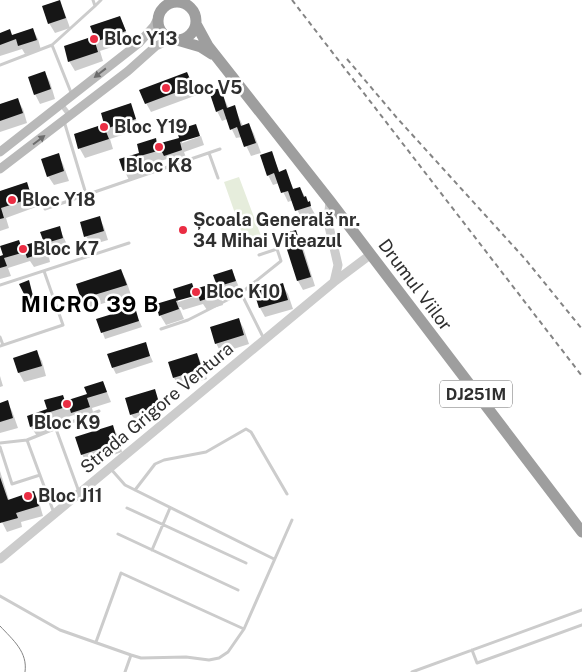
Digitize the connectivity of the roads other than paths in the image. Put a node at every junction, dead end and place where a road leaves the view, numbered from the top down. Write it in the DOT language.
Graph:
graph roads {
  1 [pos="93,0"];
  2 [pos="101,0"];
  3 [pos="159,0"];
  4 [pos="181,1"];
  5 [pos="95,6"];
  6 [pos="159,15"];
  7 [pos="196,24"];
  8 [pos="174,39"];
  9 [pos="52,45"];
  10 [pos="219,60"];
  11 [pos="0,65"];
  12 [pos="72,95"];
  13 [pos="60,104"];
  14 [pos="67,118"];
  15 [pos="220,149"];
  16 [pos="0,152"];
  17 [pos="209,153"];
  18 [pos="0,170"];
  19 [pos="218,178"];
  20 [pos="86,194"];
  21 [pos="330,201"];
  22 [pos="45,209"];
  23 [pos="129,243"];
  24 [pos="259,255"];
  25 [pos="370,255"];
  26 [pos="44,271"];
  27 [pos="334,282"];
  28 [pos="0,285"];
  29 [pos="241,293"];
  30 [pos="161,329"];
  31 [pos="0,337"];
  32 [pos="264,340"];
  33 [pos="1,345"];
  34 [pos="99,411"];
  35 [pos="56,429"];
  36 [pos="27,440"];
  37 [pos="0,443"];
  38 [pos="0,447"];
  39 [pos="109,468"];
  40 [pos="40,475"];
  41 [pos="135,490"];
  42 [pos="79,493"];
  43 [pos="287,494"];
  44 [pos="128,508"];
  45 [pos="170,508"];
  46 [pos="55,513"];
  47 [pos="292,520"];
  48 [pos="163,524"];
  49 [pos="582,532"];
  50 [pos="118,534"];
  51 [pos="152,550"];
  52 [pos="0,559"];
  53 [pos="274,559"];
  54 [pos="246,563"];
  55 [pos="238,590"];
  56 [pos="0,596"];
  57 [pos="582,610"];
  58 [pos="582,625"];
  59 [pos="244,629"];
  60 [pos="96,642"];
  61 [pos="472,650"];
  62 [pos="131,655"];
  63 [pos="125,672"];
  64 [pos="412,672"];
  1 -- 5 [label="lane"];
  2 -- 5 [label="lane"];
  3 -- 6 [label="highway"];
  4 -- 6 [label="highway, DJ251M"];
  4 -- 7 [label="highway, DJ251M"];
  5 -- 9 [label="lane"];
  6 -- 8 [label="highway"];
  6 -- 12 [label="main road, one-way"];
  7 -- 8 [label="highway"];
  7 -- 10 [label="highway, Drumul Viilor / DJ251M"];
  8 -- 10 [label="highway, Drumul Viilor / DJ251M"];
  8 -- 14 [label="main road"];
  9 -- 11 [label="lane"];
  9 -- 12 [label="lane"];
  10 -- 21 [label="highway, Drumul Viilor / DJ251M"];
  12 -- 13 [label="main road"];
  13 -- 14 [label="street"];
  13 -- 16 [label="main road"];
  18 -- 14 [label="main road, one-way"];
  14 -- 20 [label="lane"];
  15 -- 17 [label="lane"];
  17 -- 19 [label="lane"];
  17 -- 20 [label="lane"];
  20 -- 22 [label="lane"];
  21 -- 25 [label="highway, Drumul Viilor / DJ251M"];
  21 -- 27 [label="street"];
  23 -- 26 [label="lane"];
  24 -- 29 [label="lane"];
  25 -- 27 [label="street, Strada Grigore Ventura"];
  25 -- 49 [label="highway, Drumul Viilor / DJ251M"];
  26 -- 28 [label="lane"];
  26 -- 33 [label="lane"];
  27 -- 32 [label="street, Strada Grigore Ventura"];
  29 -- 30 [label="lane"];
  29 -- 32 [label="lane"];
  31 -- 33 [label="lane"];
  32 -- 39 [label="street, Strada Grigore Ventura"];
  34 -- 35 [label="lane"];
  35 -- 36 [label="lane"];
  35 -- 42 [label="lane"];
  36 -- 37 [label="lane"];
  36 -- 40 [label="lane"];
  38 -- 40 [label="lane"];
  39 -- 41 [label="lane"];
  39 -- 42 [label="street, Strada Grigore Ventura"];
  40 -- 46 [label="lane"];
  41 -- 43 [label="lane"];
  41 -- 45 [label="lane"];
  42 -- 46 [label="street, Strada Grigore Ventura"];
  44 -- 48 [label="lane"];
  45 -- 48 [label="lane"];
  45 -- 53 [label="lane"];
  46 -- 52 [label="street, Strada Grigore Ventura"];
  47 -- 53 [label="lane"];
  48 -- 51 [label="lane"];
  48 -- 54 [label="lane"];
  50 -- 51 [label="lane"];
  51 -- 55 [label="lane"];
  53 -- 59 [label="lane"];
  56 -- 60 [label="lane"];
  57 -- 61 [label="lane"];
  58 -- 61 [label="lane"];
  59 -- 60 [label="lane"];
  59 -- 62 [label="lane"];
  60 -- 62 [label="lane"];
  61 -- 64 [label="lane"];
  62 -- 63 [label="lane"];
}
